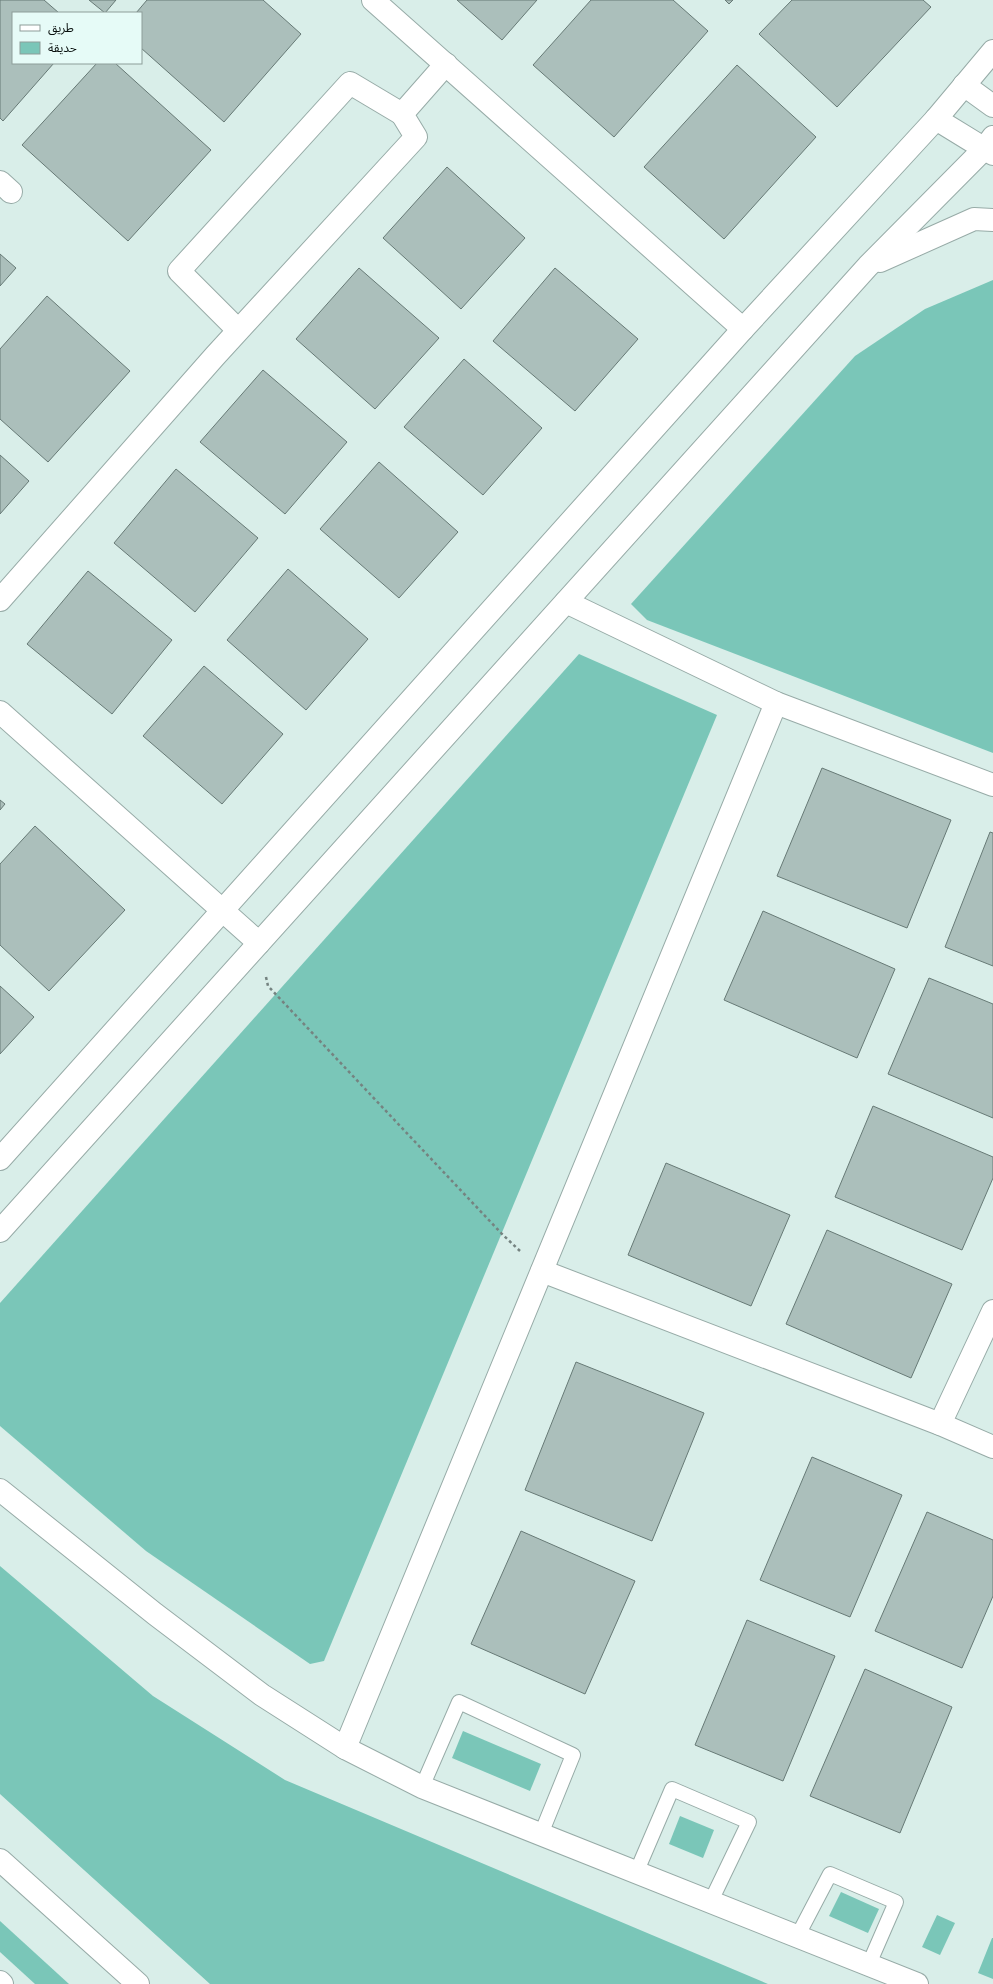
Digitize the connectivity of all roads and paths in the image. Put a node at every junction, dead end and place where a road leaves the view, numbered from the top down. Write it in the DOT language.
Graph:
graph roads {
  1 [pos="373,0"];
  2 [pos="993,51"];
  3 [pos="446,64"];
  4 [pos="964,85"];
  5 [pos="993,106"];
  6 [pos="402,114"];
  7 [pos="936,119"];
  8 [pos="990,147"];
  9 [pos="993,220"];
  10 [pos="868,266"];
  11 [pos="743,329"];
  12 [pos="238,330"];
  13 [pos="0,600"];
  14 [pos="566,602"];
  15 [pos="776,703"];
  16 [pos="0,712"];
  17 [pos="993,785"];
  18 [pos="223,911"];
  19 [pos="259,943"];
  20 [pos="0,1159"];
  21 [pos="0,1231"];
  22 [pos="542,1271"];
  23 [pos="993,1311"];
  24 [pos="940,1424"];
  25 [pos="993,1447"];
  26 [pos="0,1490"];
  27 [pos="346,1748"];
  28 [pos="422,1787"];
  29 [pos="541,1834"];
  30 [pos="0,1860"];
  31 [pos="636,1873"];
  32 [pos="711,1901"];
  33 [pos="796,1937"];
  34 [pos="869,1964"];
  35 [pos="138,1984"];
  36 [pos="917,1984"];
  1 -- 3 [label="street"];
  2 -- 4 [label="street"];
  3 -- 6 [label="street"];
  3 -- 11 [label="street"];
  4 -- 5 [label="street"];
  4 -- 7 [label="street"];
  6 -- 12 [label="street"];
  6 -- 12 [label="street"];
  7 -- 8 [label="street"];
  7 -- 11 [label="street"];
  8 -- 10 [label="street"];
  9 -- 10 [label="street"];
  10 -- 14 [label="street"];
  11 -- 18 [label="street"];
  12 -- 13 [label="street"];
  14 -- 15 [label="street"];
  14 -- 19 [label="street"];
  15 -- 17 [label="street"];
  15 -- 22 [label="street"];
  16 -- 18 [label="street"];
  18 -- 19 [label="street"];
  18 -- 20 [label="street"];
  19 -- 21 [label="street"];
  19 -- 22 [label="path"];
  22 -- 24 [label="street"];
  22 -- 27 [label="street"];
  23 -- 24 [label="street"];
  24 -- 25 [label="street"];
  26 -- 27 [label="street"];
  27 -- 28 [label="street"];
  28 -- 29 [label="street"];
  28 -- 29 [label="lane"];
  29 -- 31 [label="street"];
  30 -- 35 [label="street"];
  31 -- 32 [label="street"];
  31 -- 32 [label="lane"];
  32 -- 33 [label="street"];
  33 -- 34 [label="street"];
  33 -- 34 [label="lane"];
  34 -- 36 [label="street"];
}
